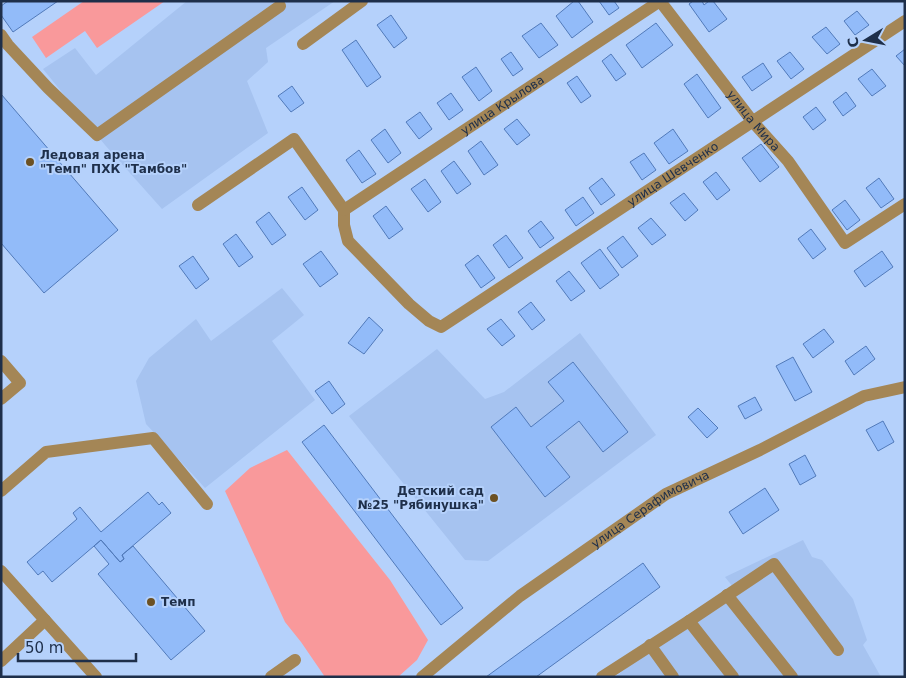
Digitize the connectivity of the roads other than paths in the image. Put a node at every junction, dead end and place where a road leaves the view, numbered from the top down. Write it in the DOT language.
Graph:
graph roads {
  1 [pos="362,1"];
  2 [pos="660,1"];
  3 [pos="280,6"];
  4 [pos="905,22"];
  5 [pos="1,35"];
  6 [pos="303,44"];
  7 [pos="753,122"];
  8 [pos="905,204"];
  9 [pos="198,205"];
  10 [pos="344,210"];
  11 [pos="1,361"];
  12 [pos="905,387"];
  13 [pos="1,399"];
  14 [pos="1,491"];
  15 [pos="207,504"];
  16 [pos="1,571"];
  17 [pos="727,595"];
  18 [pos="45,620"];
  19 [pos="689,620"];
  20 [pos="650,645"];
  21 [pos="838,650"];
  22 [pos="295,660"];
  23 [pos="1,661"];
  24 [pos="610,674"];
  25 [pos="96,677"];
  26 [pos="271,677"];
  27 [pos="422,677"];
  28 [pos="673,677"];
  29 [pos="733,677"];
  30 [pos="792,677"];
  1 -- 6 [label="street"];
  2 -- 7 [label="street, улица Мира"];
  2 -- 10 [label="street, улица Крылова"];
  3 -- 5 [label="street"];
  4 -- 7 [label="street, улица Шевченко"];
  7 -- 8 [label="street, улица Мира"];
  7 -- 10 [label="street, улица Шевченко"];
  9 -- 10 [label="street"];
  11 -- 13 [label="street"];
  12 -- 27 [label="street, улица Серафимовича"];
  14 -- 15 [label="street"];
  16 -- 18 [label="street"];
  17 -- 19 [label="street"];
  17 -- 21 [label="street"];
  17 -- 30 [label="street"];
  18 -- 23 [label="street"];
  18 -- 25 [label="street"];
  19 -- 20 [label="street"];
  19 -- 29 [label="street"];
  20 -- 24 [label="street"];
  20 -- 28 [label="street"];
  22 -- 26 [label="street"];
}
